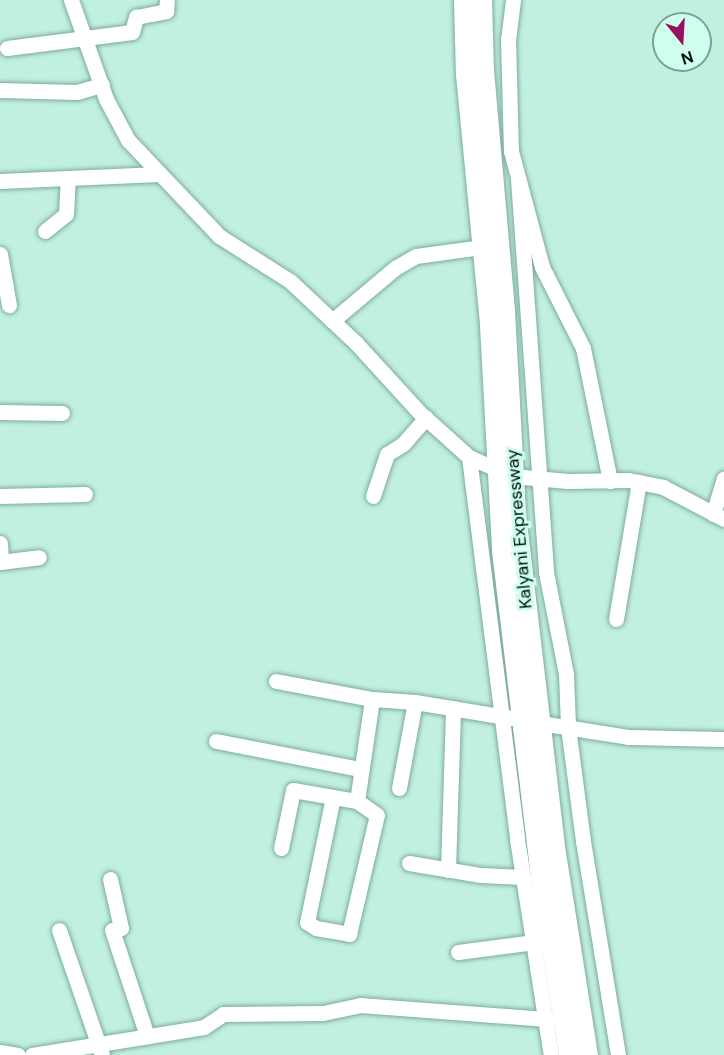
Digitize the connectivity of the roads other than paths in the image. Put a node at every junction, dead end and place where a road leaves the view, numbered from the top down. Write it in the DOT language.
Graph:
graph roads {
  1 [pos="70,0"];
  2 [pos="167,0"];
  3 [pos="464,0"];
  4 [pos="481,0"];
  5 [pos="513,0"];
  6 [pos="88,39"];
  7 [pos="7,48"];
  8 [pos="102,85"];
  9 [pos="0,90"];
  10 [pos="159,174"];
  11 [pos="68,178"];
  12 [pos="518,179"];
  13 [pos="0,180"];
  14 [pos="45,231"];
  15 [pos="482,247"];
  16 [pos="0,254"];
  17 [pos="9,305"];
  18 [pos="333,321"];
  19 [pos="0,412"];
  20 [pos="62,413"];
  21 [pos="426,418"];
  22 [pos="469,457"];
  23 [pos="505,473"];
  24 [pos="537,478"];
  25 [pos="724,479"];
  26 [pos="610,481"];
  27 [pos="639,482"];
  28 [pos="85,494"];
  29 [pos="0,496"];
  30 [pos="373,496"];
  31 [pos="719,517"];
  32 [pos="0,543"];
  33 [pos="39,557"];
  34 [pos="1,562"];
  35 [pos="616,619"];
  36 [pos="276,681"];
  37 [pos="372,699"];
  38 [pos="415,702"];
  39 [pos="453,708"];
  40 [pos="541,723"];
  41 [pos="724,739"];
  42 [pos="216,741"];
  43 [pos="360,769"];
  44 [pos="399,788"];
  45 [pos="333,797"];
  46 [pos="357,801"];
  47 [pos="281,848"];
  48 [pos="409,863"];
  49 [pos="448,870"];
  50 [pos="523,878"];
  51 [pos="110,879"];
  52 [pos="59,930"];
  53 [pos="534,942"];
  54 [pos="458,952"];
  55 [pos="546,1018"];
  56 [pos="147,1036"];
  57 [pos="102,1049"];
  58 [pos="0,1052"];
  59 [pos="18,1055"];
  60 [pos="32,1055"];
  61 [pos="551,1055"];
  62 [pos="569,1055"];
  63 [pos="587,1055"];
  64 [pos="618,1055"];
  1 -- 6 [label="street"];
  2 -- 6 [label="street"];
  3 -- 15 [label="highway, Kalyani Expressway"];
  4 -- 23 [label="highway, Kalyani Expressway"];
  5 -- 12 [label="street"];
  6 -- 7 [label="street"];
  6 -- 8 [label="street"];
  8 -- 9 [label="street"];
  8 -- 10 [label="street"];
  10 -- 11 [label="street"];
  10 -- 18 [label="street"];
  11 -- 13 [label="street"];
  11 -- 14 [label="street"];
  12 -- 24 [label="street"];
  12 -- 26 [label="street"];
  15 -- 18 [label="street"];
  15 -- 23 [label="highway, Kalyani Expressway"];
  16 -- 17 [label="street"];
  18 -- 21 [label="street"];
  19 -- 20 [label="street"];
  21 -- 22 [label="street"];
  21 -- 30 [label="street"];
  22 -- 23 [label="street"];
  22 -- 40 [label="street"];
  23 -- 24 [label="street"];
  23 -- 40 [label="highway, Kalyani Expressway"];
  24 -- 26 [label="street"];
  24 -- 40 [label="street"];
  25 -- 31 [label="street"];
  26 -- 27 [label="street"];
  27 -- 31 [label="street"];
  27 -- 35 [label="street"];
  28 -- 29 [label="street"];
  32 -- 34 [label="street"];
  33 -- 34 [label="street"];
  36 -- 37 [label="street"];
  37 -- 38 [label="street"];
  37 -- 43 [label="street"];
  38 -- 39 [label="street"];
  38 -- 44 [label="street"];
  39 -- 40 [label="street"];
  39 -- 49 [label="street"];
  40 -- 41 [label="street"];
  40 -- 50 [label="street"];
  40 -- 62 [label="highway, Kalyani Expressway"];
  40 -- 63 [label="highway, Kalyani Expressway"];
  40 -- 64 [label="street"];
  42 -- 43 [label="street"];
  43 -- 46 [label="street"];
  45 -- 46 [label="street"];
  45 -- 46 [label="street"];
  45 -- 47 [label="street"];
  48 -- 49 [label="street"];
  49 -- 50 [label="street"];
  50 -- 53 [label="street"];
  51 -- 56 [label="street"];
  52 -- 57 [label="street"];
  53 -- 54 [label="street"];
  53 -- 55 [label="street"];
  55 -- 56 [label="street"];
  55 -- 61 [label="street"];
  56 -- 57 [label="street"];
  57 -- 60 [label="street"];
  58 -- 59 [label="street"];
}
